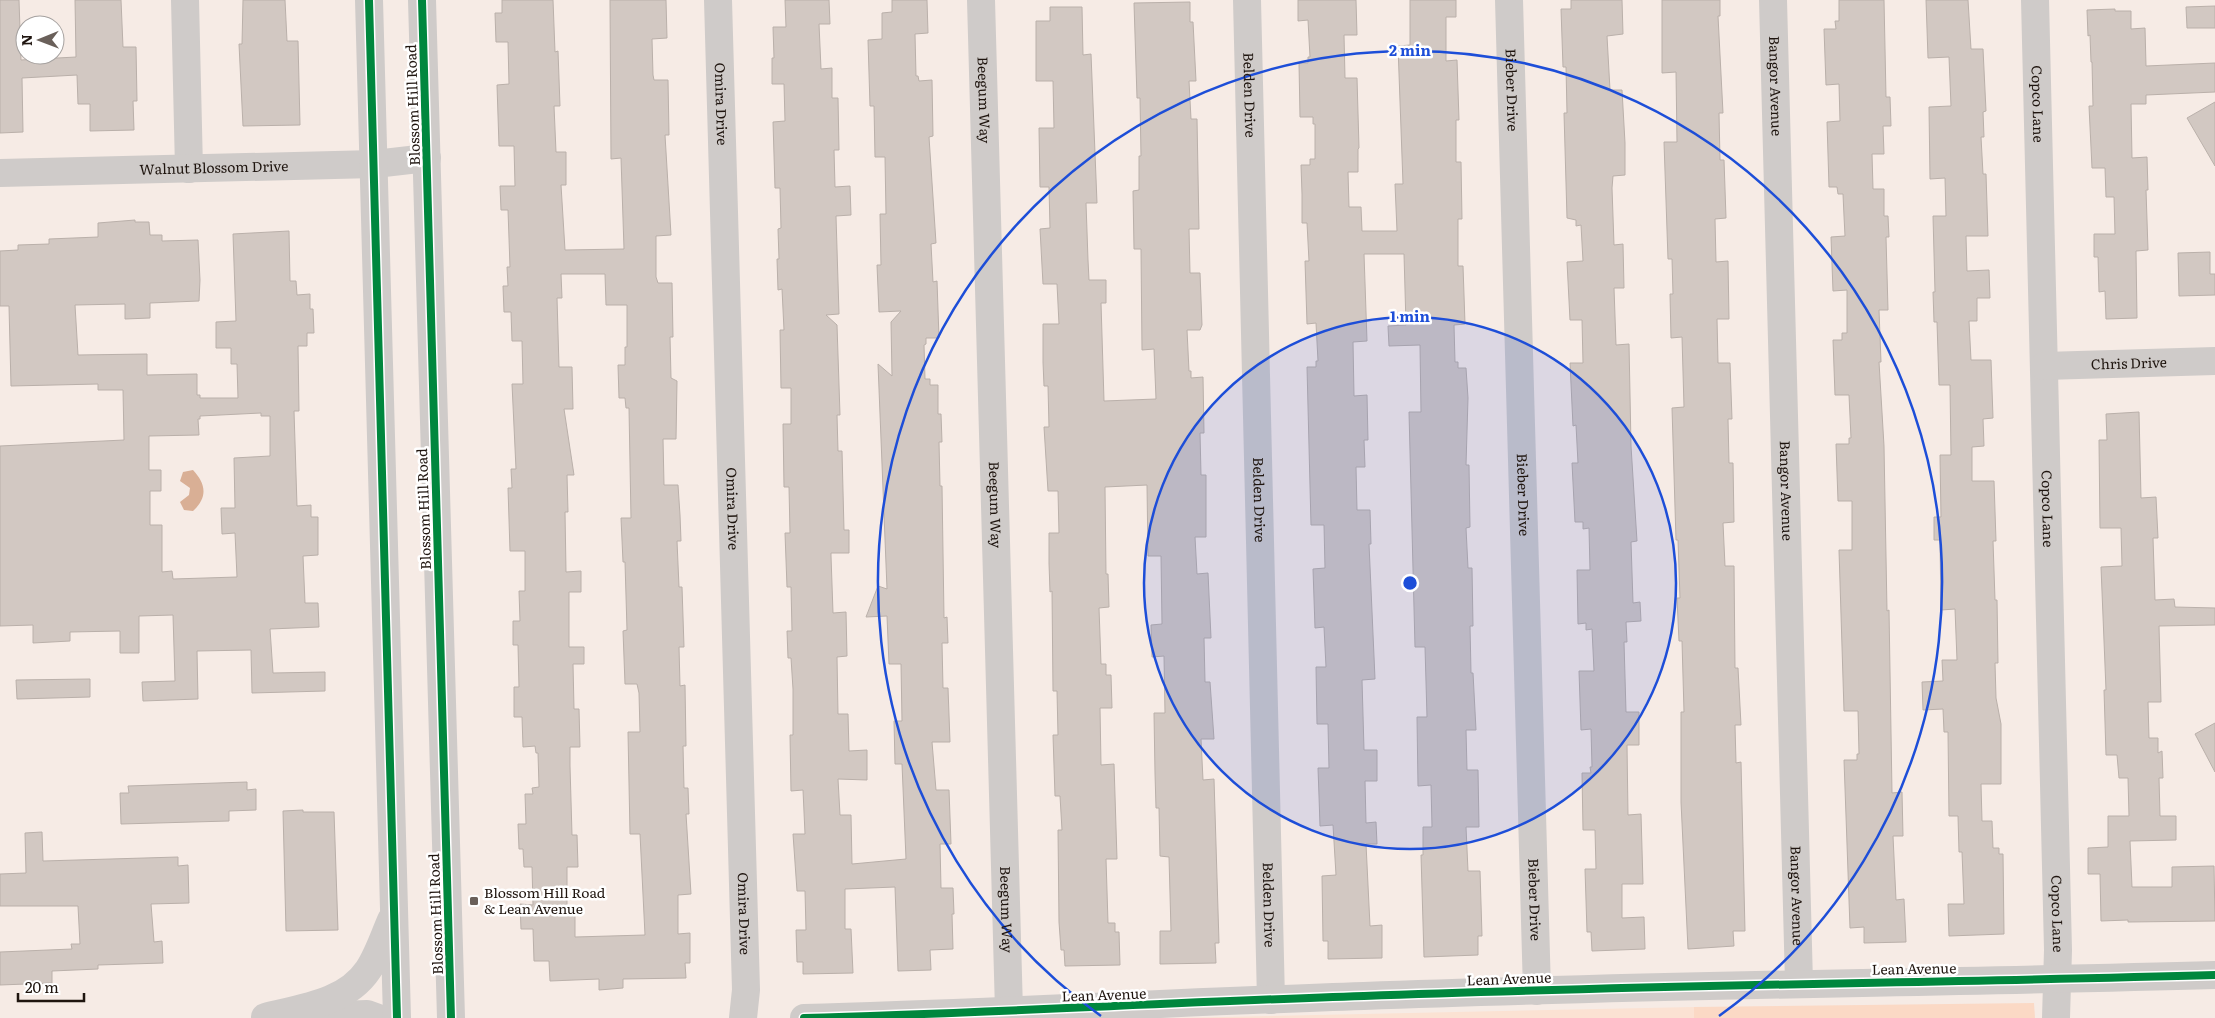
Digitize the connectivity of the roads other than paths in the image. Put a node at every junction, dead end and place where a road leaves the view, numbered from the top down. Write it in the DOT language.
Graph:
graph roads {
  1 [pos="185,0"];
  2 [pos="369,0"];
  3 [pos="422,0"];
  4 [pos="718,0"];
  5 [pos="982,0"];
  6 [pos="1247,0"];
  7 [pos="1509,0"];
  8 [pos="1773,0"];
  9 [pos="2035,0"];
  10 [pos="427,158"];
  11 [pos="375,164"];
  12 [pos="189,169"];
  13 [pos="0,173"];
  14 [pos="2215,361"];
  15 [pos="2044,366"];
  16 [pos="394,914"];
  17 [pos="2215,975"];
  18 [pos="2057,980"];
  19 [pos="1799,983"];
  20 [pos="1537,991"];
  21 [pos="1271,1000"];
  22 [pos="1008,1011"];
  23 [pos="877,1017"];
  24 [pos="258,1018"];
  25 [pos="265,1018"];
  26 [pos="378,1018"];
  27 [pos="397,1018"];
  28 [pos="451,1018"];
  29 [pos="743,1018"];
  30 [pos="804,1018"];
  31 [pos="2056,1018"];
  1 -- 12 [label="street"];
  2 -- 11 [label="street"];
  3 -- 10 [label="street, Blossom Hill Road"];
  4 -- 29 [label="street, Omira Drive"];
  5 -- 22 [label="street, Beegum Way"];
  6 -- 21 [label="street, Belden Drive"];
  7 -- 20 [label="street, Bieber Drive"];
  8 -- 19 [label="street, Bangor Avenue"];
  9 -- 15 [label="street, Copco Lane"];
  10 -- 11 [label="street, Walnut Blossom Drive"];
  10 -- 28 [label="street, Blossom Hill Road"];
  11 -- 12 [label="street, Walnut Blossom Drive"];
  11 -- 16 [label="street"];
  12 -- 13 [label="street, Walnut Blossom Drive"];
  14 -- 15 [label="street, Chris Drive"];
  15 -- 18 [label="street, Copco Lane"];
  16 -- 25 [label="street"];
  16 -- 27 [label="street"];
  17 -- 18 [label="street, Lean Avenue"];
  18 -- 19 [label="street, Lean Avenue"];
  18 -- 31 [label="street, Copco Lane"];
  19 -- 20 [label="street, Lean Avenue"];
  20 -- 21 [label="street, Lean Avenue"];
  21 -- 22 [label="street, Lean Avenue"];
  22 -- 23 [label="street, Lean Avenue"];
  23 -- 30 [label="street, Lean Avenue"];
  24 -- 25 [label="street"];
  25 -- 26 [label="street"];
}
